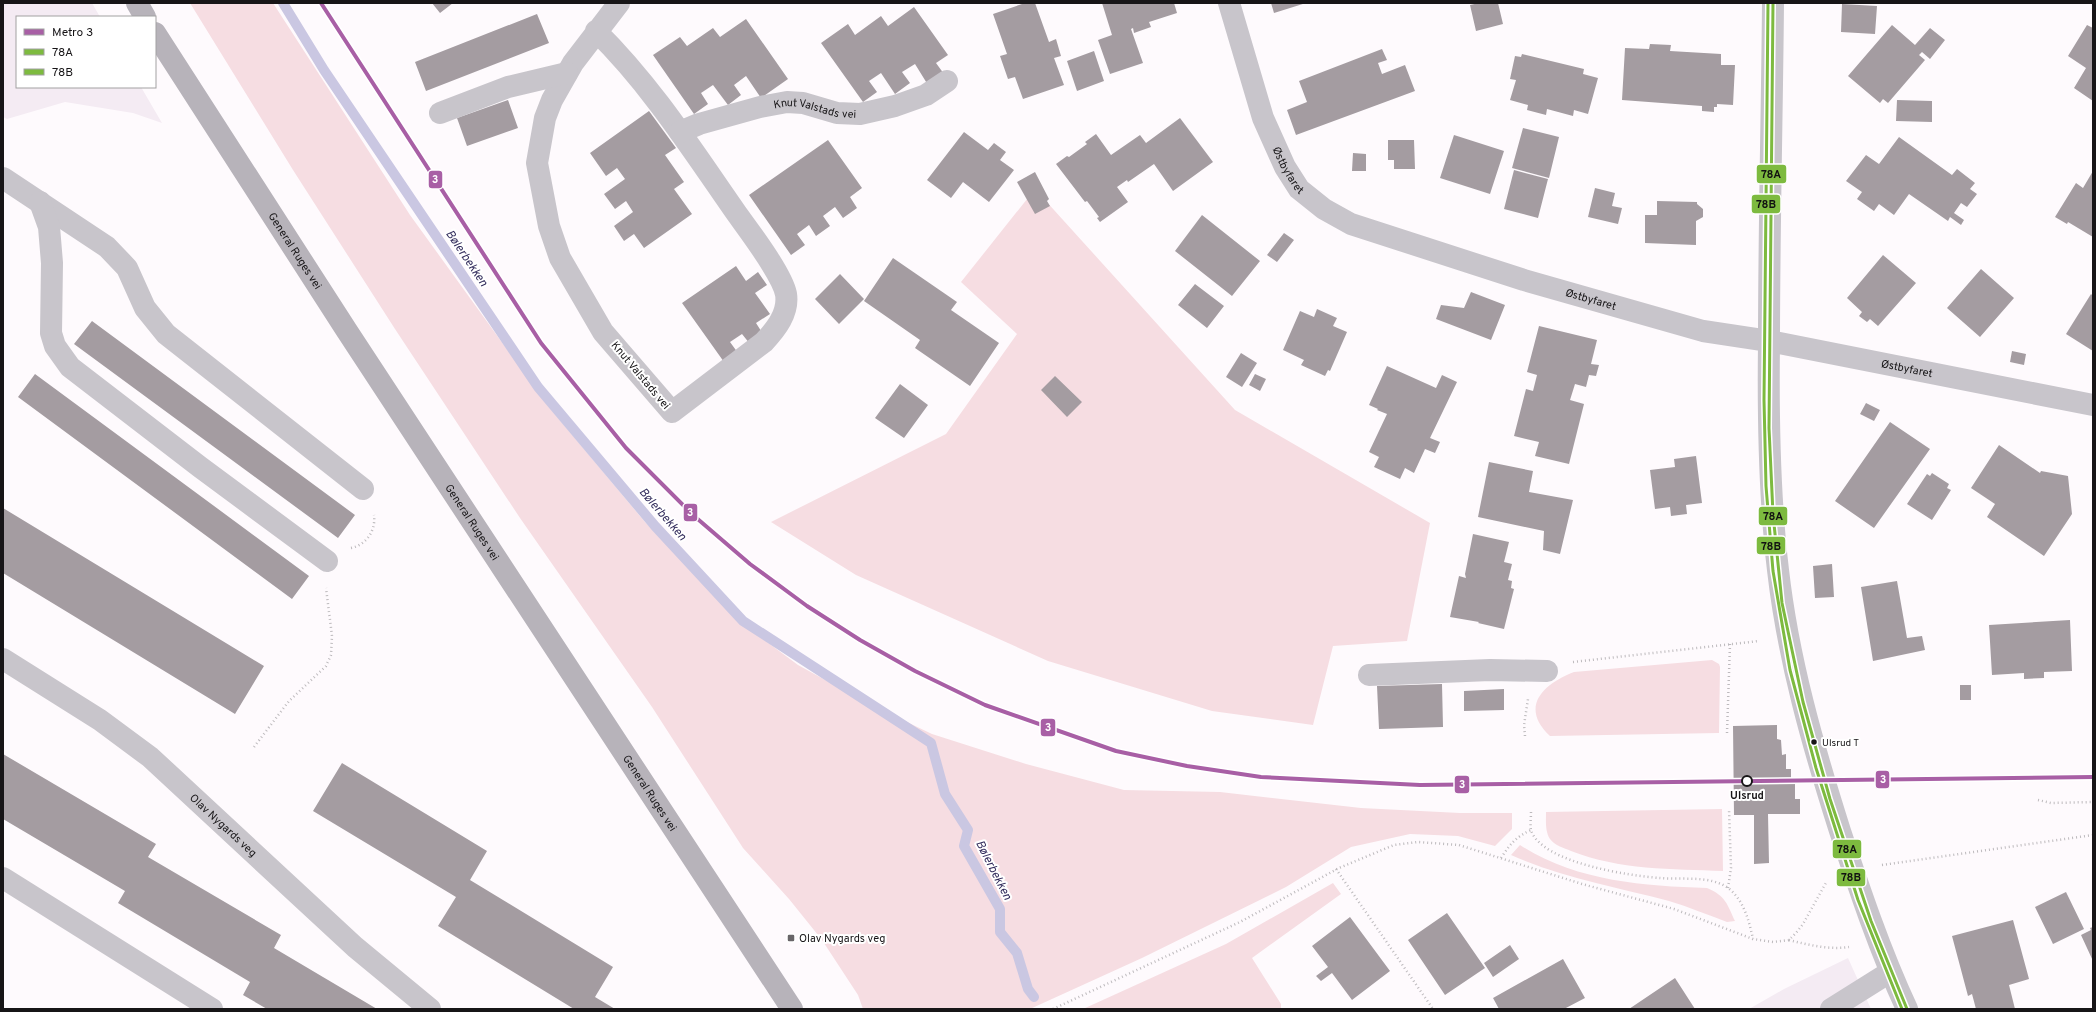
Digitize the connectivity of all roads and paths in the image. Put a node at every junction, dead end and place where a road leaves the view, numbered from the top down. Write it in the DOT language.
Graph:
graph roads {
  1 [pos="137,3"];
  2 [pos="619,3"];
  3 [pos="1228,3"];
  4 [pos="1773,3"];
  5 [pos="144,16"];
  6 [pos="596,32"];
  7 [pos="156,35"];
  8 [pos="567,72"];
  9 [pos="947,81"];
  10 [pos="440,113"];
  11 [pos="680,132"];
  12 [pos="3,178"];
  13 [pos="40,202"];
  14 [pos="1769,342"];
  15 [pos="2093,405"];
  16 [pos="363,489"];
  17 [pos="327,561"];
  18 [pos="1764,640"];
  19 [pos="1730,644"];
  20 [pos="3,659"];
  21 [pos="1547,671"];
  22 [pos="1369,675"];
  23 [pos="1727,733"];
  24 [pos="1526,736"];
  25 [pos="254,747"];
  26 [pos="2038,800"];
  27 [pos="2093,802"];
  28 [pos="1729,809"];
  29 [pos="1531,812"];
  30 [pos="1532,830"];
  31 [pos="2093,835"];
  32 [pos="1501,858"];
  33 [pos="1878,866"];
  34 [pos="1336,869"];
  35 [pos="1829,877"];
  36 [pos="3,878"];
  37 [pos="1728,888"];
  38 [pos="1753,939"];
  39 [pos="1789,940"];
  40 [pos="1853,946"];
  41 [pos="1890,972"];
  42 [pos="212,1009"];
  43 [pos="430,1009"];
  44 [pos="792,1009"];
  45 [pos="1053,1009"];
  46 [pos="1433,1009"];
  47 [pos="1831,1009"];
  48 [pos="1907,1009"];
  1 -- 5 [label="main road"];
  2 -- 6 [label="street, Knut Valstads vei"];
  3 -- 14 [label="street, Østbyfaret"];
  4 -- 14 [label="street"];
  6 -- 8 [label="street, Knut Valstads vei"];
  6 -- 11 [label="street, Knut Valstads vei"];
  7 -- 44 [label="main road, General Ruges vei"];
  8 -- 10 [label="street"];
  8 -- 11 [label="street, Knut Valstads vei"];
  9 -- 11 [label="street, Knut Valstads vei"];
  12 -- 13 [label="street"];
  13 -- 16 [label="street"];
  13 -- 17 [label="street"];
  14 -- 15 [label="street, Østbyfaret"];
  14 -- 41 [label="street"];
  16 -- 17 [label="path"];
  17 -- 25 [label="path"];
  18 -- 19 [label="path"];
  19 -- 21 [label="path"];
  19 -- 23 [label="path"];
  20 -- 43 [label="street, Olav Nygards veg"];
  21 -- 22 [label="street"];
  21 -- 24 [label="path"];
  26 -- 27 [label="path"];
  28 -- 37 [label="path"];
  29 -- 30 [label="path"];
  30 -- 32 [label="path"];
  30 -- 37 [label="path"];
  31 -- 33 [label="path"];
  32 -- 34 [label="path"];
  32 -- 38 [label="path"];
  34 -- 45 [label="path"];
  34 -- 46 [label="path"];
  35 -- 39 [label="path"];
  36 -- 42 [label="street"];
  37 -- 38 [label="path"];
  38 -- 39 [label="path"];
  39 -- 40 [label="path"];
  41 -- 47 [label="street"];
  41 -- 48 [label="street"];
}
